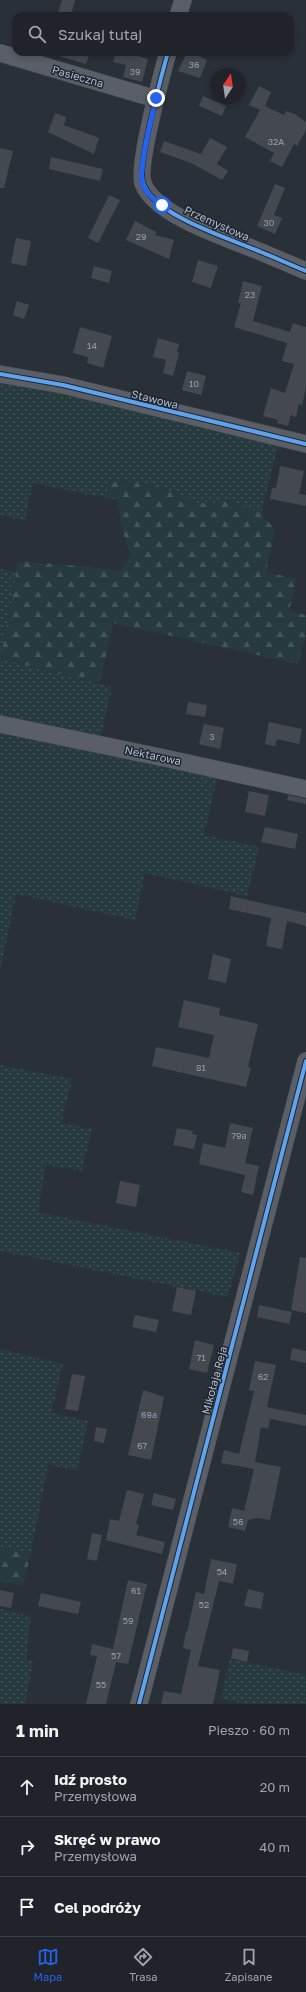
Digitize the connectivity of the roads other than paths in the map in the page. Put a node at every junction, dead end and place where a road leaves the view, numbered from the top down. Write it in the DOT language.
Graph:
graph roads {
  1 [pos="183,0"];
  2 [pos="179,12"];
  3 [pos="0,53"];
  4 [pos="167,56"];
  5 [pos="156,98"];
  6 [pos="306,271"];
  7 [pos="0,374"];
  8 [pos="306,444"];
  9 [pos="0,724"];
  10 [pos="306,789"];
  11 [pos="306,1061"];
  12 [pos="139,1704"];
  1 -- 2 [label="street"];
  3 -- 5 [label="street, Pasieczna"];
  4 -- 5 [label="street, Przemysłowa"];
  5 -- 6 [label="street, Przemysłowa"];
  7 -- 8 [label="street, Stawowa"];
  9 -- 10 [label="street, Nektarowa"];
  11 -- 12 [label="street, Mikołaja Reja"];
}
